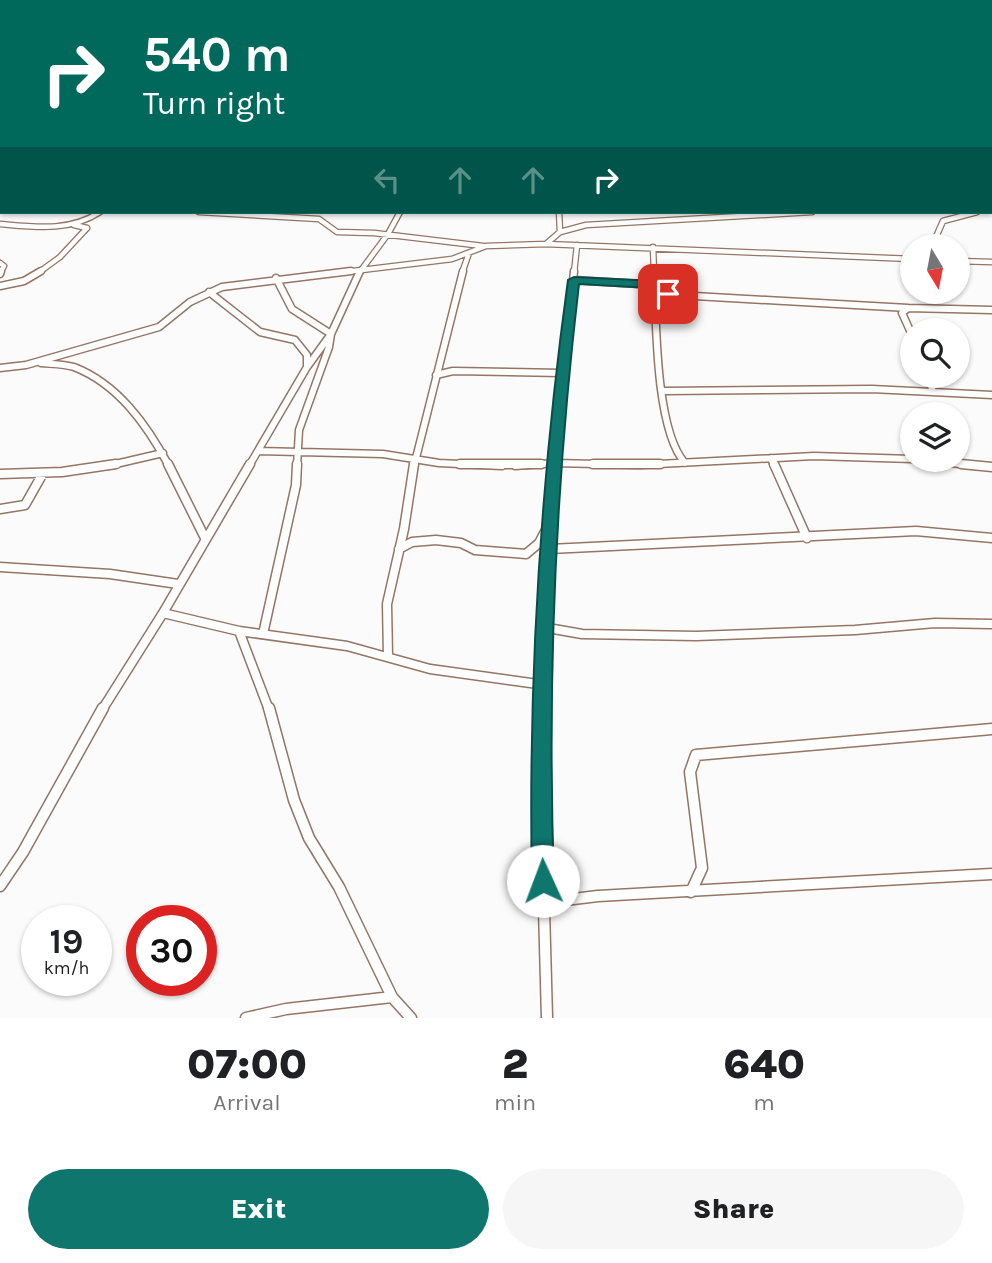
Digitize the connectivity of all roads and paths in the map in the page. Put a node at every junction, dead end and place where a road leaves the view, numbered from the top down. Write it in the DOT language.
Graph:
graph roads {
  1 [pos="97,214"];
  2 [pos="222,214"];
  3 [pos="254,214"];
  4 [pos="399,214"];
  5 [pos="559,214"];
  6 [pos="773,214"];
  7 [pos="969,214"];
  8 [pos="645,215"];
  9 [pos="244,216"];
  10 [pos="637,221"];
  11 [pos="0,224"];
  12 [pos="74,225"];
  13 [pos="560,232"];
  14 [pos="388,234"];
  15 [pos="937,234"];
  16 [pos="546,244"];
  17 [pos="576,245"];
  18 [pos="486,246"];
  19 [pos="653,247"];
  20 [pos="469,253"];
  21 [pos="900,257"];
  22 [pos="970,261"];
  23 [pos="992,262"];
  24 [pos="0,263"];
  25 [pos="362,271"];
  26 [pos="0,274"];
  27 [pos="276,278"];
  28 [pos="574,280"];
  29 [pos="0,286"];
  30 [pos="657,288"];
  31 [pos="209,292"];
  32 [pos="908,308"];
  33 [pos="992,310"];
  34 [pos="904,318"];
  35 [pos="331,334"];
  36 [pos="26,365"];
  37 [pos="307,367"];
  38 [pos="0,368"];
  39 [pos="562,373"];
  40 [pos="436,375"];
  41 [pos="932,388"];
  42 [pos="665,391"];
  43 [pos="933,391"];
  44 [pos="992,396"];
  45 [pos="297,450"];
  46 [pos="258,451"];
  47 [pos="163,453"];
  48 [pos="415,457"];
  49 [pos="771,458"];
  50 [pos="900,459"];
  51 [pos="555,463"];
  52 [pos="685,463"];
  53 [pos="970,465"];
  54 [pos="992,467"];
  55 [pos="0,474"];
  56 [pos="42,475"];
  57 [pos="0,509"];
  58 [pos="551,522"];
  59 [pos="205,538"];
  60 [pos="807,538"];
  61 [pos="992,538"];
  62 [pos="550,549"];
  63 [pos="398,550"];
  64 [pos="0,567"];
  65 [pos="178,584"];
  66 [pos="163,613"];
  67 [pos="992,624"];
  68 [pos="548,628"];
  69 [pos="239,631"];
  70 [pos="263,634"];
  71 [pos="388,657"];
  72 [pos="545,685"];
  73 [pos="992,729"];
  74 [pos="992,874"];
  75 [pos="0,886"];
  76 [pos="691,892"];
  77 [pos="544,907"];
  78 [pos="392,997"];
  79 [pos="285,1013"];
  80 [pos="406,1016"];
  81 [pos="246,1018"];
  82 [pos="547,1018"];
  1 -- 12 [label="street"];
  2 -- 9 [label="street"];
  3 -- 9 [label="street"];
  4 -- 14 [label="street"];
  5 -- 13 [label="street"];
  6 -- 10 [label="street"];
  7 -- 15 [label="street"];
  8 -- 10 [label="street"];
  9 -- 14 [label="street"];
  10 -- 13 [label="street"];
  11 -- 12 [label="street"];
  12 -- 29 [label="street"];
  13 -- 16 [label="street"];
  14 -- 18 [label="street"];
  14 -- 25 [label="street"];
  16 -- 17 [label="street"];
  16 -- 18 [label="street"];
  17 -- 19 [label="street"];
  17 -- 28 [label="street"];
  18 -- 20 [label="street"];
  19 -- 21 [label="street"];
  19 -- 30 [label="street"];
  20 -- 25 [label="street"];
  20 -- 40 [label="street"];
  22 -- 23 [label="street"];
  24 -- 26 [label="street"];
  25 -- 27 [label="street"];
  25 -- 35 [label="street"];
  27 -- 31 [label="street"];
  27 -- 35 [label="street"];
  28 -- 30 [label="street"];
  28 -- 39 [label="street"];
  30 -- 32 [label="street"];
  30 -- 42 [label="street"];
  31 -- 36 [label="street"];
  31 -- 37 [label="street"];
  32 -- 33 [label="street"];
  32 -- 34 [label="street"];
  35 -- 37 [label="street"];
  35 -- 45 [label="street"];
  36 -- 38 [label="street"];
  36 -- 47 [label="street"];
  37 -- 46 [label="street"];
  39 -- 40 [label="street"];
  39 -- 51 [label="street"];
  40 -- 48 [label="street"];
  41 -- 43 [label="street"];
  42 -- 43 [label="street"];
  42 -- 52 [label="street"];
  43 -- 44 [label="street"];
  45 -- 46 [label="street"];
  45 -- 48 [label="street"];
  45 -- 70 [label="street"];
  46 -- 59 [label="street"];
  47 -- 56 [label="street"];
  47 -- 59 [label="street"];
  48 -- 51 [label="street"];
  48 -- 63 [label="street"];
  49 -- 50 [label="street"];
  49 -- 52 [label="street"];
  49 -- 60 [label="street"];
  51 -- 52 [label="street"];
  51 -- 58 [label="street"];
  53 -- 54 [label="street"];
  55 -- 56 [label="street"];
  56 -- 57 [label="street"];
  58 -- 62 [label="street"];
  58 -- 63 [label="street"];
  59 -- 65 [label="street"];
  60 -- 61 [label="street"];
  60 -- 62 [label="street"];
  62 -- 68 [label="street"];
  63 -- 71 [label="street"];
  64 -- 65 [label="street"];
  65 -- 66 [label="street"];
  66 -- 69 [label="street"];
  66 -- 75 [label="street"];
  67 -- 68 [label="street"];
  68 -- 72 [label="street"];
  69 -- 70 [label="street"];
  69 -- 78 [label="street"];
  70 -- 71 [label="street"];
  71 -- 72 [label="street"];
  72 -- 77 [label="street"];
  73 -- 76 [label="street"];
  74 -- 76 [label="street"];
  76 -- 77 [label="street"];
  77 -- 82 [label="street"];
  78 -- 79 [label="street"];
  78 -- 80 [label="street"];
  79 -- 81 [label="street"];
}
